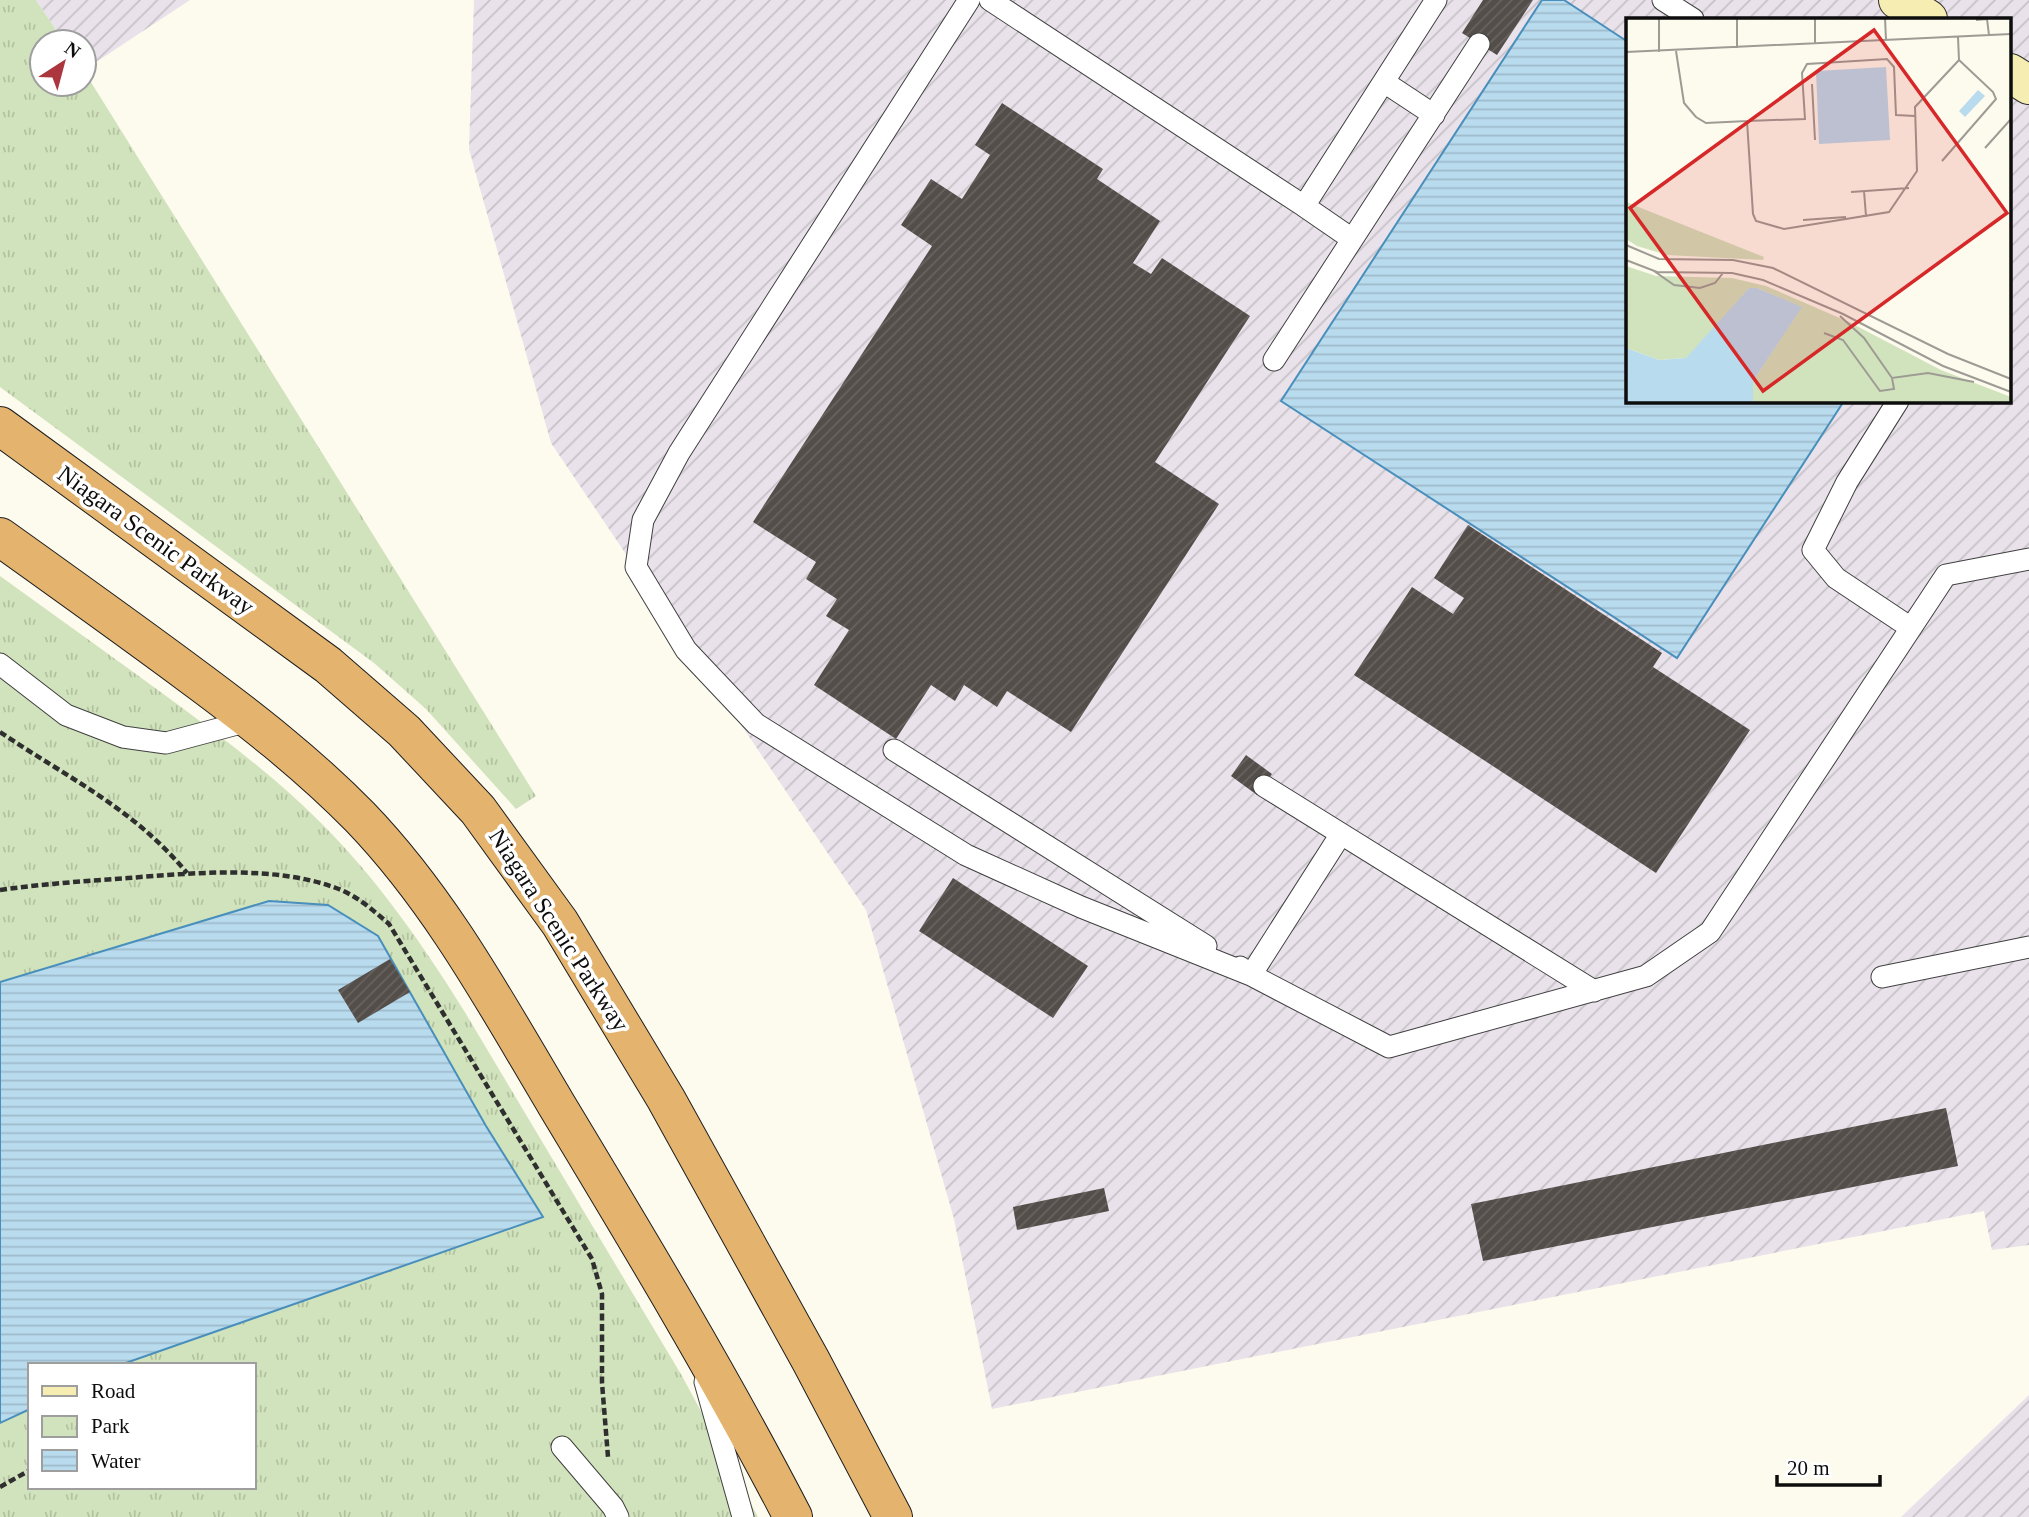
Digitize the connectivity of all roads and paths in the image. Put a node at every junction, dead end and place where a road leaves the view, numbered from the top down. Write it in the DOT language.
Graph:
graph roads {
  1 [pos="970,0"];
  2 [pos="990,0"];
  3 [pos="1436,0"];
  4 [pos="1663,0"];
  5 [pos="1898,0"];
  6 [pos="1691,18"];
  7 [pos="1926,18"];
  8 [pos="1479,44"];
  9 [pos="2011,74"];
  10 [pos="1384,82"];
  11 [pos="2029,85"];
  12 [pos="1434,115"];
  13 [pos="1304,206"];
  14 [pos="1352,240"];
  15 [pos="1274,360"];
  16 [pos="1897,402"];
  17 [pos="0,426"];
  18 [pos="0,537"];
  19 [pos="2029,559"];
  20 [pos="1911,628"];
  21 [pos="0,664"];
  22 [pos="252,720"];
  23 [pos="0,732"];
  24 [pos="894,750"];
  25 [pos="1264,786"];
  26 [pos="1341,834"];
  27 [pos="187,873"];
  28 [pos="0,890"];
  29 [pos="2029,947"];
  30 [pos="1251,975"];
  31 [pos="1882,977"];
  32 [pos="1594,991"];
  33 [pos="668,1289"];
  34 [pos="562,1447"];
  35 [pos="28,1471"];
  36 [pos="0,1487"];
  37 [pos="616,1512"];
  38 [pos="743,1517"];
  39 [pos="793,1517"];
  40 [pos="893,1517"];
  1 -- 30 [label="lane"];
  2 -- 13 [label="lane"];
  3 -- 10 [label="lane"];
  4 -- 6 [label="lane"];
  5 -- 7 [label="main road"];
  8 -- 12 [label="lane"];
  9 -- 11 [label="main road"];
  10 -- 12 [label="lane"];
  10 -- 13 [label="lane"];
  12 -- 14 [label="lane"];
  13 -- 14 [label="lane"];
  14 -- 15 [label="lane"];
  16 -- 20 [label="lane"];
  17 -- 40 [label="highway, Niagara Scenic Parkway"];
  18 -- 22 [label="highway"];
  19 -- 20 [label="lane"];
  20 -- 32 [label="lane"];
  21 -- 22 [label="lane"];
  22 -- 33 [label="highway"];
  23 -- 27 [label="path"];
  24 -- 30 [label="lane"];
  25 -- 26 [label="lane"];
  26 -- 30 [label="lane"];
  26 -- 32 [label="lane"];
  27 -- 28 [label="path"];
  27 -- 37 [label="path"];
  29 -- 31 [label="lane"];
  30 -- 32 [label="lane"];
  33 -- 38 [label="lane"];
  33 -- 39 [label="highway"];
  34 -- 37 [label="lane"];
  35 -- 36 [label="path"];
}
